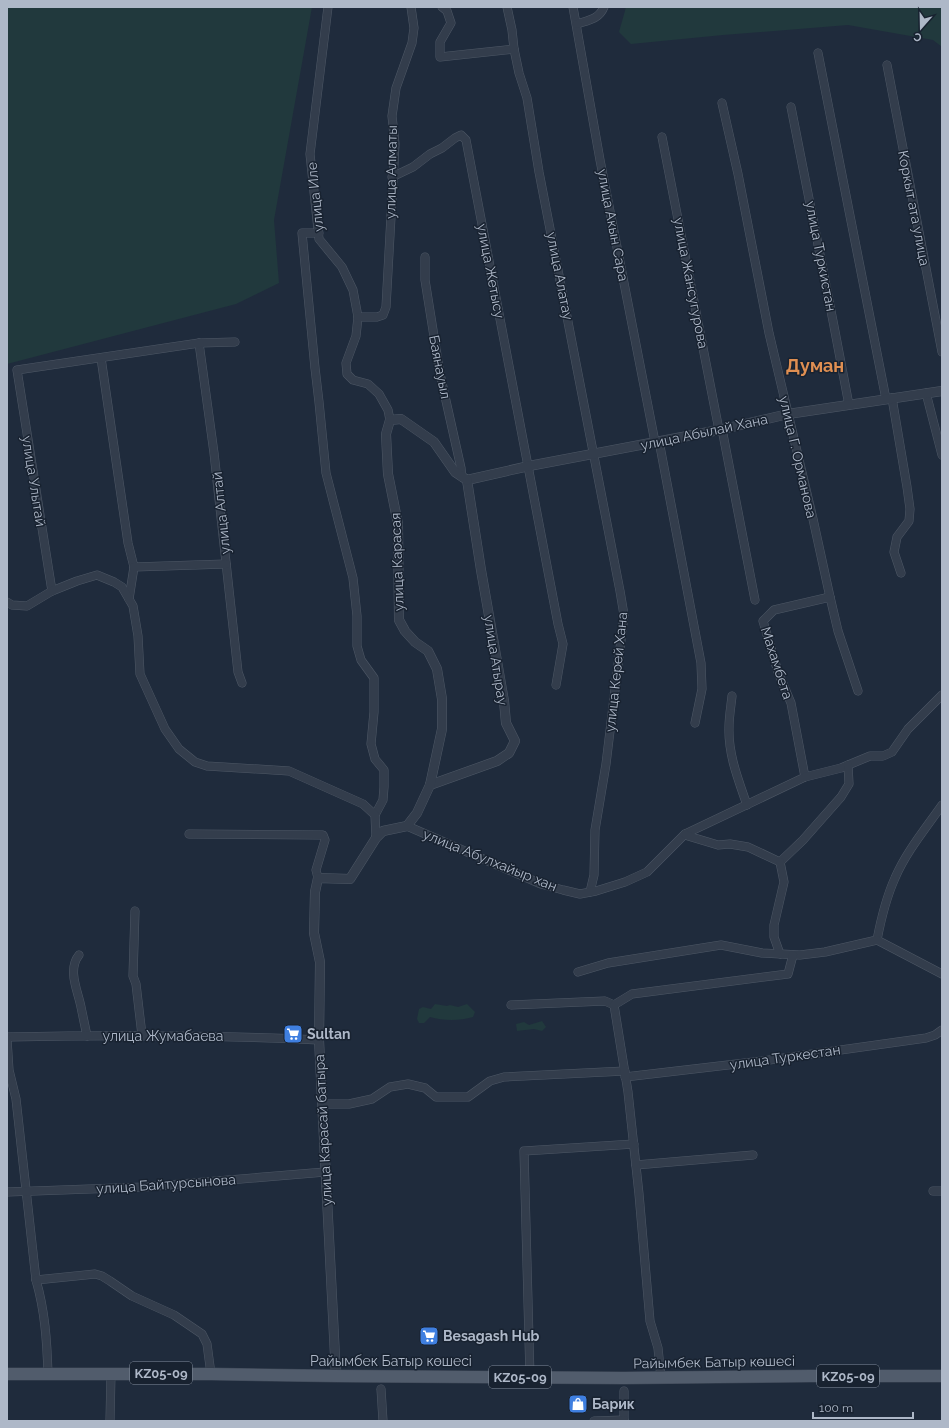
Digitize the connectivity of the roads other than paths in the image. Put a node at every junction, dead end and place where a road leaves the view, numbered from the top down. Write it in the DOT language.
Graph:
graph roads {
  1 [pos="328,7"];
  2 [pos="411,7"];
  3 [pos="442,7"];
  4 [pos="508,7"];
  5 [pos="573,7"];
  6 [pos="604,7"];
  7 [pos="577,24"];
  8 [pos="514,49"];
  9 [pos="818,53"];
  10 [pos="887,65"];
  11 [pos="722,102"];
  12 [pos="791,107"];
  13 [pos="662,137"];
  14 [pos="392,177"];
  15 [pos="319,233"];
  16 [pos="425,256"];
  17 [pos="358,317"];
  18 [pos="235,342"];
  19 [pos="199,343"];
  20 [pos="942,352"];
  21 [pos="101,358"];
  22 [pos="942,391"];
  23 [pos="926,393"];
  24 [pos="889,399"];
  25 [pos="848,405"];
  26 [pos="788,414"];
  27 [pos="390,420"];
  28 [pos="720,429"];
  29 [pos="657,441"];
  30 [pos="594,454"];
  31 [pos="942,455"];
  32 [pos="529,466"];
  33 [pos="464,478"];
  34 [pos="226,564"];
  35 [pos="134,567"];
  36 [pos="901,573"];
  37 [pos="52,592"];
  38 [pos="830,597"];
  39 [pos="129,599"];
  40 [pos="755,600"];
  41 [pos="7,602"];
  42 [pos="242,683"];
  43 [pos="556,685"];
  44 [pos="858,691"];
  45 [pos="942,695"];
  46 [pos="732,696"];
  47 [pos="695,723"];
  48 [pos="848,765"];
  49 [pos="805,777"];
  50 [pos="430,785"];
  51 [pos="747,805"];
  52 [pos="942,805"];
  53 [pos="375,815"];
  54 [pos="407,826"];
  55 [pos="189,834"];
  56 [pos="685,834"];
  57 [pos="376,838"];
  58 [pos="780,862"];
  59 [pos="318,878"];
  60 [pos="590,892"];
  61 [pos="135,911"];
  62 [pos="877,940"];
  63 [pos="780,954"];
  64 [pos="793,954"];
  65 [pos="79,956"];
  66 [pos="578,972"];
  67 [pos="942,974"];
  68 [pos="511,1005"];
  69 [pos="614,1005"];
  70 [pos="942,1030"];
  71 [pos="142,1035"];
  72 [pos="87,1036"];
  73 [pos="7,1038"];
  74 [pos="319,1040"];
  75 [pos="625,1074"];
  76 [pos="322,1104"];
  77 [pos="634,1144"];
  78 [pos="753,1155"];
  79 [pos="636,1166"];
  80 [pos="325,1172"];
  81 [pos="942,1190"];
  82 [pos="933,1191"];
  83 [pos="7,1192"];
  84 [pos="26,1192"];
  85 [pos="36,1280"];
  86 [pos="111,1373"];
  87 [pos="7,1374"];
  88 [pos="48,1374"];
  89 [pos="211,1374"];
  90 [pos="336,1376"];
  91 [pos="942,1376"];
  92 [pos="530,1377"];
  93 [pos="661,1378"];
  94 [pos="380,1389"];
  95 [pos="624,1391"];
  96 [pos="110,1421"];
  97 [pos="383,1421"];
  98 [pos="594,1421"];
  99 [pos="624,1421"];
  1 -- 15 [label="street, улица Иле"];
  2 -- 14 [label="street, улица Алматы"];
  3 -- 8 [label="street"];
  4 -- 8 [label="street, улица Алатау"];
  5 -- 7 [label="street, улица Акын Сара"];
  6 -- 7 [label="street"];
  7 -- 29 [label="street, улица Акын Сара"];
  8 -- 30 [label="street, улица Алатау"];
  9 -- 24 [label="street"];
  10 -- 20 [label="street, Коркыт ата улица"];
  11 -- 26 [label="street, улица Г. Орманова"];
  12 -- 25 [label="street, улица Туркистан"];
  13 -- 28 [label="street, улица Жансугурова"];
  14 -- 17 [label="street, улица Алматы"];
  14 -- 32 [label="street, улица Жетысу"];
  15 -- 17 [label="street, улица Иле"];
  15 -- 53 [label="street"];
  16 -- 33 [label="street, Баянауыл"];
  17 -- 27 [label="street, улица Иле"];
  18 -- 19 [label="street"];
  19 -- 21 [label="street"];
  19 -- 34 [label="street, улица Алтай"];
  21 -- 35 [label="street"];
  21 -- 37 [label="street, улица Улытай"];
  22 -- 23 [label="street, улица Абылай Хана"];
  23 -- 24 [label="street, улица Абылай Хана"];
  23 -- 31 [label="street"];
  24 -- 25 [label="street, улица Абылай Хана"];
  24 -- 36 [label="street"];
  25 -- 26 [label="street, улица Абылай Хана"];
  26 -- 28 [label="street, улица Абылай Хана"];
  26 -- 38 [label="street, улица Г. Орманова"];
  27 -- 33 [label="street"];
  27 -- 50 [label="street, улица Карасая"];
  28 -- 29 [label="street, улица Абылай Хана"];
  28 -- 40 [label="street, улица Жансугурова"];
  29 -- 30 [label="street, улица Абылай Хана"];
  29 -- 47 [label="street, улица Акын Сара"];
  30 -- 32 [label="street, улица Абылай Хана"];
  30 -- 60 [label="street, улица Керей Хана"];
  32 -- 33 [label="street, улица Абылай Хана"];
  32 -- 43 [label="street"];
  33 -- 50 [label="street, улица Атырау"];
  34 -- 35 [label="street"];
  34 -- 42 [label="street, улица Алтай"];
  35 -- 39 [label="street"];
  37 -- 39 [label="street"];
  37 -- 41 [label="street"];
  38 -- 44 [label="street, улица Г. Орманова"];
  38 -- 49 [label="street, Махамбета"];
  39 -- 53 [label="street"];
  45 -- 48 [label="street, улица Абулхайыр хан"];
  46 -- 51 [label="street"];
  48 -- 49 [label="street, улица Абулхайыр хан"];
  48 -- 58 [label="street"];
  49 -- 51 [label="street, улица Абулхайыр хан"];
  50 -- 54 [label="street"];
  51 -- 56 [label="street, улица Абулхайыр хан"];
  52 -- 62 [label="street"];
  53 -- 57 [label="street"];
  54 -- 57 [label="street"];
  54 -- 60 [label="street, улица Абулхайыр хан"];
  55 -- 59 [label="street"];
  56 -- 58 [label="street"];
  56 -- 60 [label="street, улица Абулхайыр хан"];
  57 -- 59 [label="street"];
  58 -- 63 [label="street"];
  59 -- 74 [label="street, улица Карасай батыра"];
  61 -- 71 [label="street"];
  62 -- 64 [label="street"];
  62 -- 67 [label="street"];
  63 -- 64 [label="street"];
  63 -- 66 [label="street"];
  64 -- 69 [label="street"];
  65 -- 72 [label="street"];
  68 -- 69 [label="street"];
  69 -- 75 [label="street"];
  70 -- 75 [label="street, улица Туркестан"];
  71 -- 72 [label="street, улица Жумабаева"];
  71 -- 74 [label="street, улица Жумабаева"];
  72 -- 73 [label="street, улица Жумабаева"];
  73 -- 84 [label="street"];
  74 -- 76 [label="street, улица Карасай батыра"];
  75 -- 76 [label="street, улица Туркестан"];
  75 -- 77 [label="street"];
  76 -- 80 [label="street, улица Карасай батыра"];
  77 -- 79 [label="street"];
  77 -- 92 [label="street"];
  78 -- 79 [label="street"];
  79 -- 93 [label="street"];
  80 -- 84 [label="street, улица Байтурсынова"];
  80 -- 90 [label="street, улица Карасай батыра"];
  81 -- 82 [label="street"];
  83 -- 84 [label="street, улица Байтурсынова"];
  84 -- 85 [label="street"];
  85 -- 88 [label="street"];
  85 -- 89 [label="street"];
  86 -- 88 [label="main road, Райымбек Батыр көшесі / KZ05-09"];
  86 -- 89 [label="main road, Райымбек Батыр көшесі / KZ05-09"];
  86 -- 96 [label="street"];
  87 -- 88 [label="main road, Райымбек Батыр көшесі / KZ05-09"];
  89 -- 90 [label="main road, Райымбек Батыр көшесі / KZ05-09"];
  90 -- 92 [label="main road, Райымбек Батыр көшесі / KZ05-09"];
  91 -- 93 [label="main road, Райымбек Батыр көшесі / KZ05-09"];
  92 -- 93 [label="main road, Райымбек Батыр көшесі / KZ05-09"];
  94 -- 97 [label="street"];
  95 -- 99 [label="street"];
  98 -- 99 [label="street"];
}
